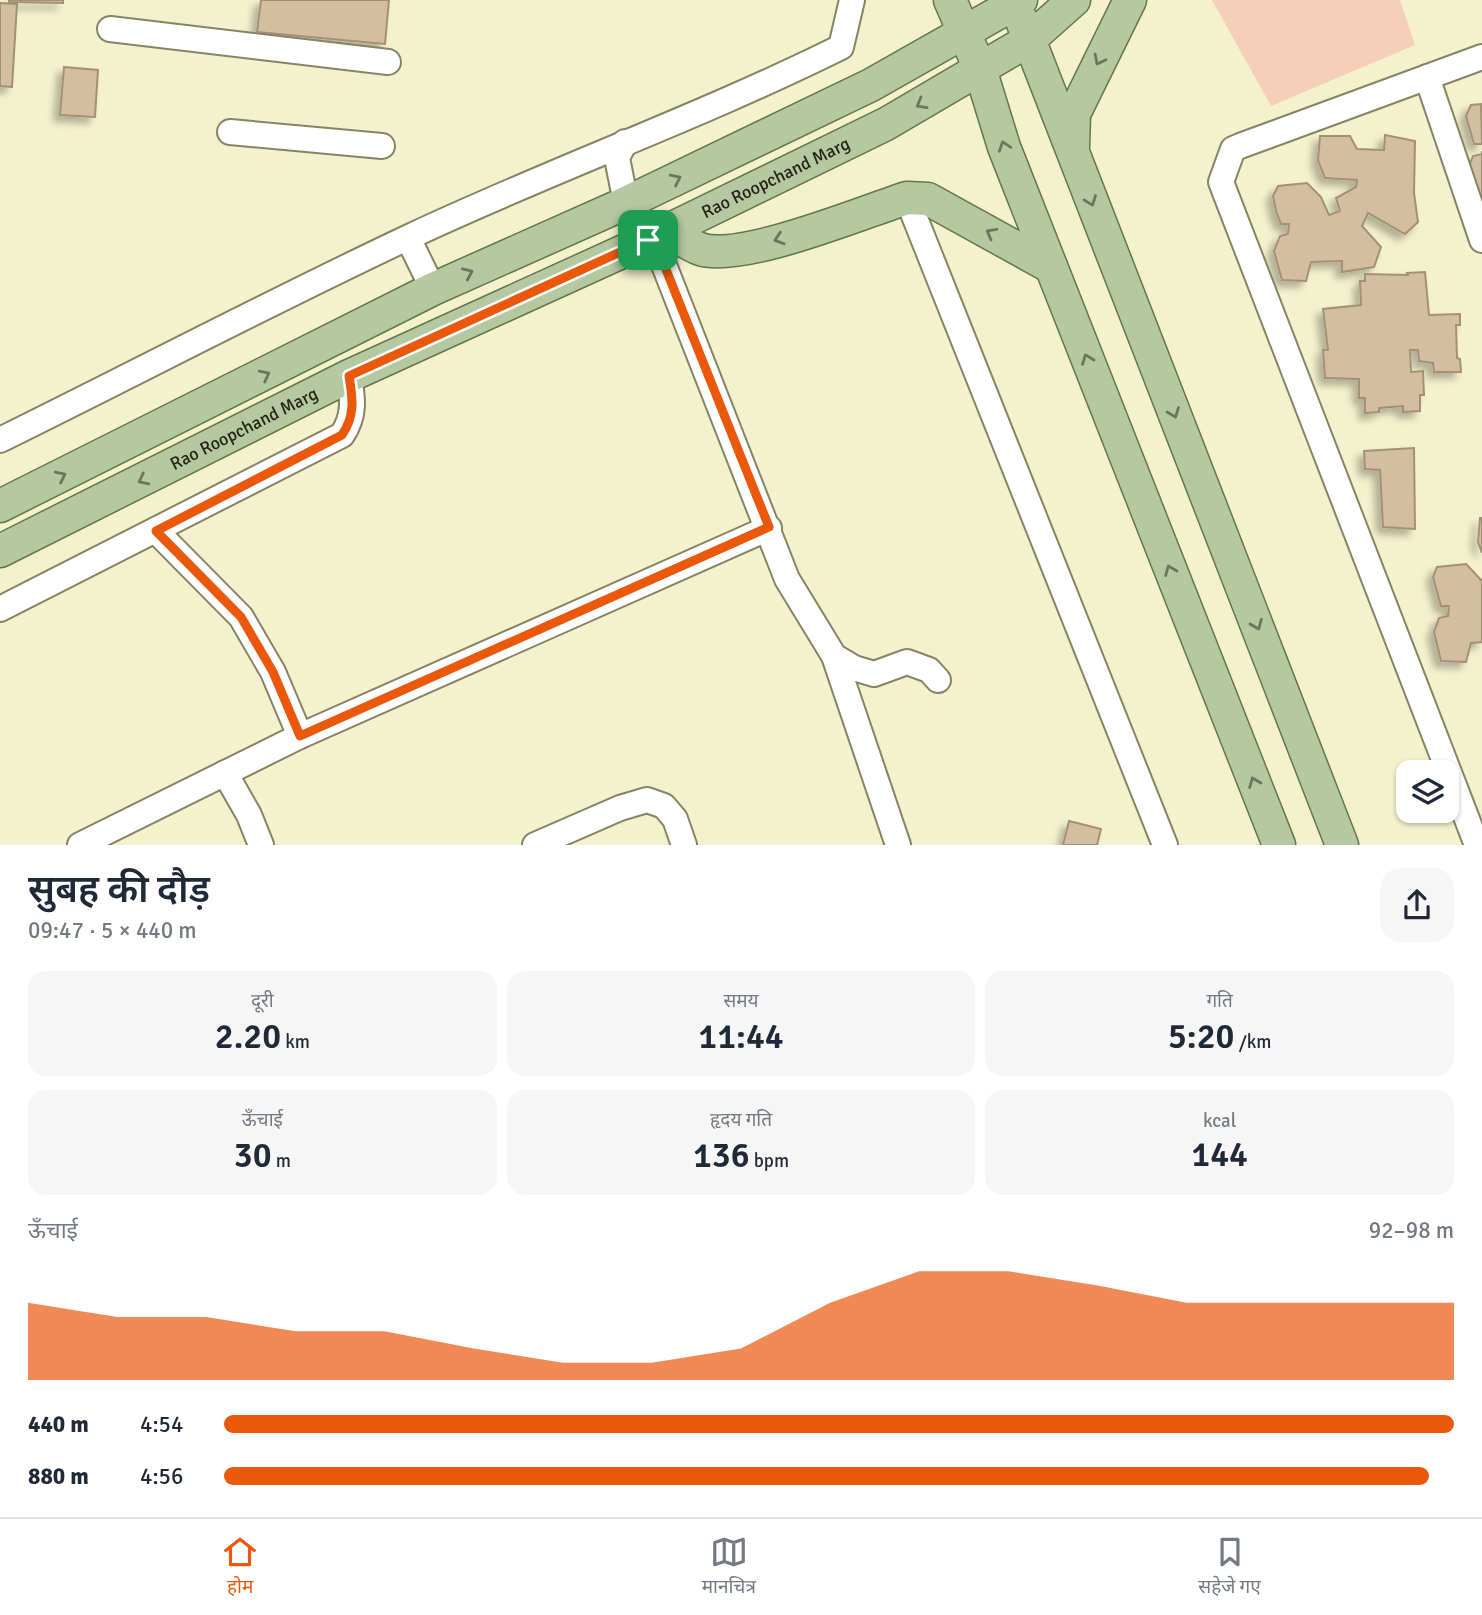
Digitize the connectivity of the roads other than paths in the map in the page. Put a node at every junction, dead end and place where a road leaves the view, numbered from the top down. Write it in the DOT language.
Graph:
graph roads {
  1 [pos="852,0"];
  2 [pos="950,0"];
  3 [pos="1074,0"];
  4 [pos="1017,2"];
  5 [pos="1131,3"];
  6 [pos="110,29"];
  7 [pos="964,33"];
  8 [pos="1028,40"];
  9 [pos="1482,57"];
  10 [pos="388,62"];
  11 [pos="980,69"];
  12 [pos="1427,77"];
  13 [pos="230,132"];
  14 [pos="625,142"];
  15 [pos="382,146"];
  16 [pos="1073,152"];
  17 [pos="907,198"];
  18 [pos="626,203"];
  19 [pos="660,234"];
  20 [pos="408,237"];
  21 [pos="1482,240"];
  22 [pos="1051,267"];
  23 [pos="433,289"];
  24 [pos="349,376"];
  25 [pos="0,440"];
  26 [pos="0,506"];
  27 [pos="769,527"];
  28 [pos="156,531"];
  29 [pos="0,551"];
  30 [pos="0,609"];
  31 [pos="834,656"];
  32 [pos="938,680"];
  33 [pos="300,736"];
  34 [pos="225,773"];
  35 [pos="80,845"];
  36 [pos="261,845"];
  37 [pos="535,845"];
  38 [pos="684,845"];
  39 [pos="898,845"];
  40 [pos="1165,845"];
  41 [pos="1279,845"];
  42 [pos="1342,845"];
  43 [pos="1477,845"];
  1 -- 14 [label="street"];
  2 -- 7 [label="main road"];
  3 -- 8 [label="main road, Rao Roopchand Marg"];
  4 -- 7 [label="main road"];
  4 -- 8 [label="main road"];
  5 -- 16 [label="main road, one-way"];
  6 -- 10 [label="street"];
  7 -- 11 [label="main road"];
  18 -- 7 [label="main road, one-way"];
  8 -- 11 [label="main road, Rao Roopchand Marg"];
  8 -- 16 [label="main road"];
  9 -- 12 [label="street"];
  11 -- 19 [label="main road, Rao Roopchand Marg, one-way"];
  22 -- 11 [label="main road, one-way"];
  12 -- 21 [label="street"];
  12 -- 43 [label="street"];
  13 -- 15 [label="street"];
  14 -- 18 [label="street"];
  14 -- 20 [label="street"];
  16 -- 42 [label="main road, one-way"];
  17 -- 19 [label="main road, one-way"];
  22 -- 17 [label="main road, one-way"];
  17 -- 40 [label="street"];
  23 -- 18 [label="main road, one-way"];
  19 -- 24 [label="main road, Rao Roopchand Marg"];
  19 -- 27 [label="street"];
  20 -- 23 [label="street"];
  20 -- 25 [label="street"];
  41 -- 22 [label="main road, one-way"];
  26 -- 23 [label="main road, one-way"];
  24 -- 28 [label="street"];
  24 -- 29 [label="main road, Rao Roopchand Marg, one-way"];
  27 -- 31 [label="street"];
  27 -- 33 [label="street"];
  28 -- 30 [label="street"];
  28 -- 33 [label="street"];
  31 -- 32 [label="street"];
  31 -- 39 [label="street"];
  33 -- 34 [label="street"];
  34 -- 35 [label="street"];
  34 -- 36 [label="street"];
  37 -- 38 [label="street"];
}
